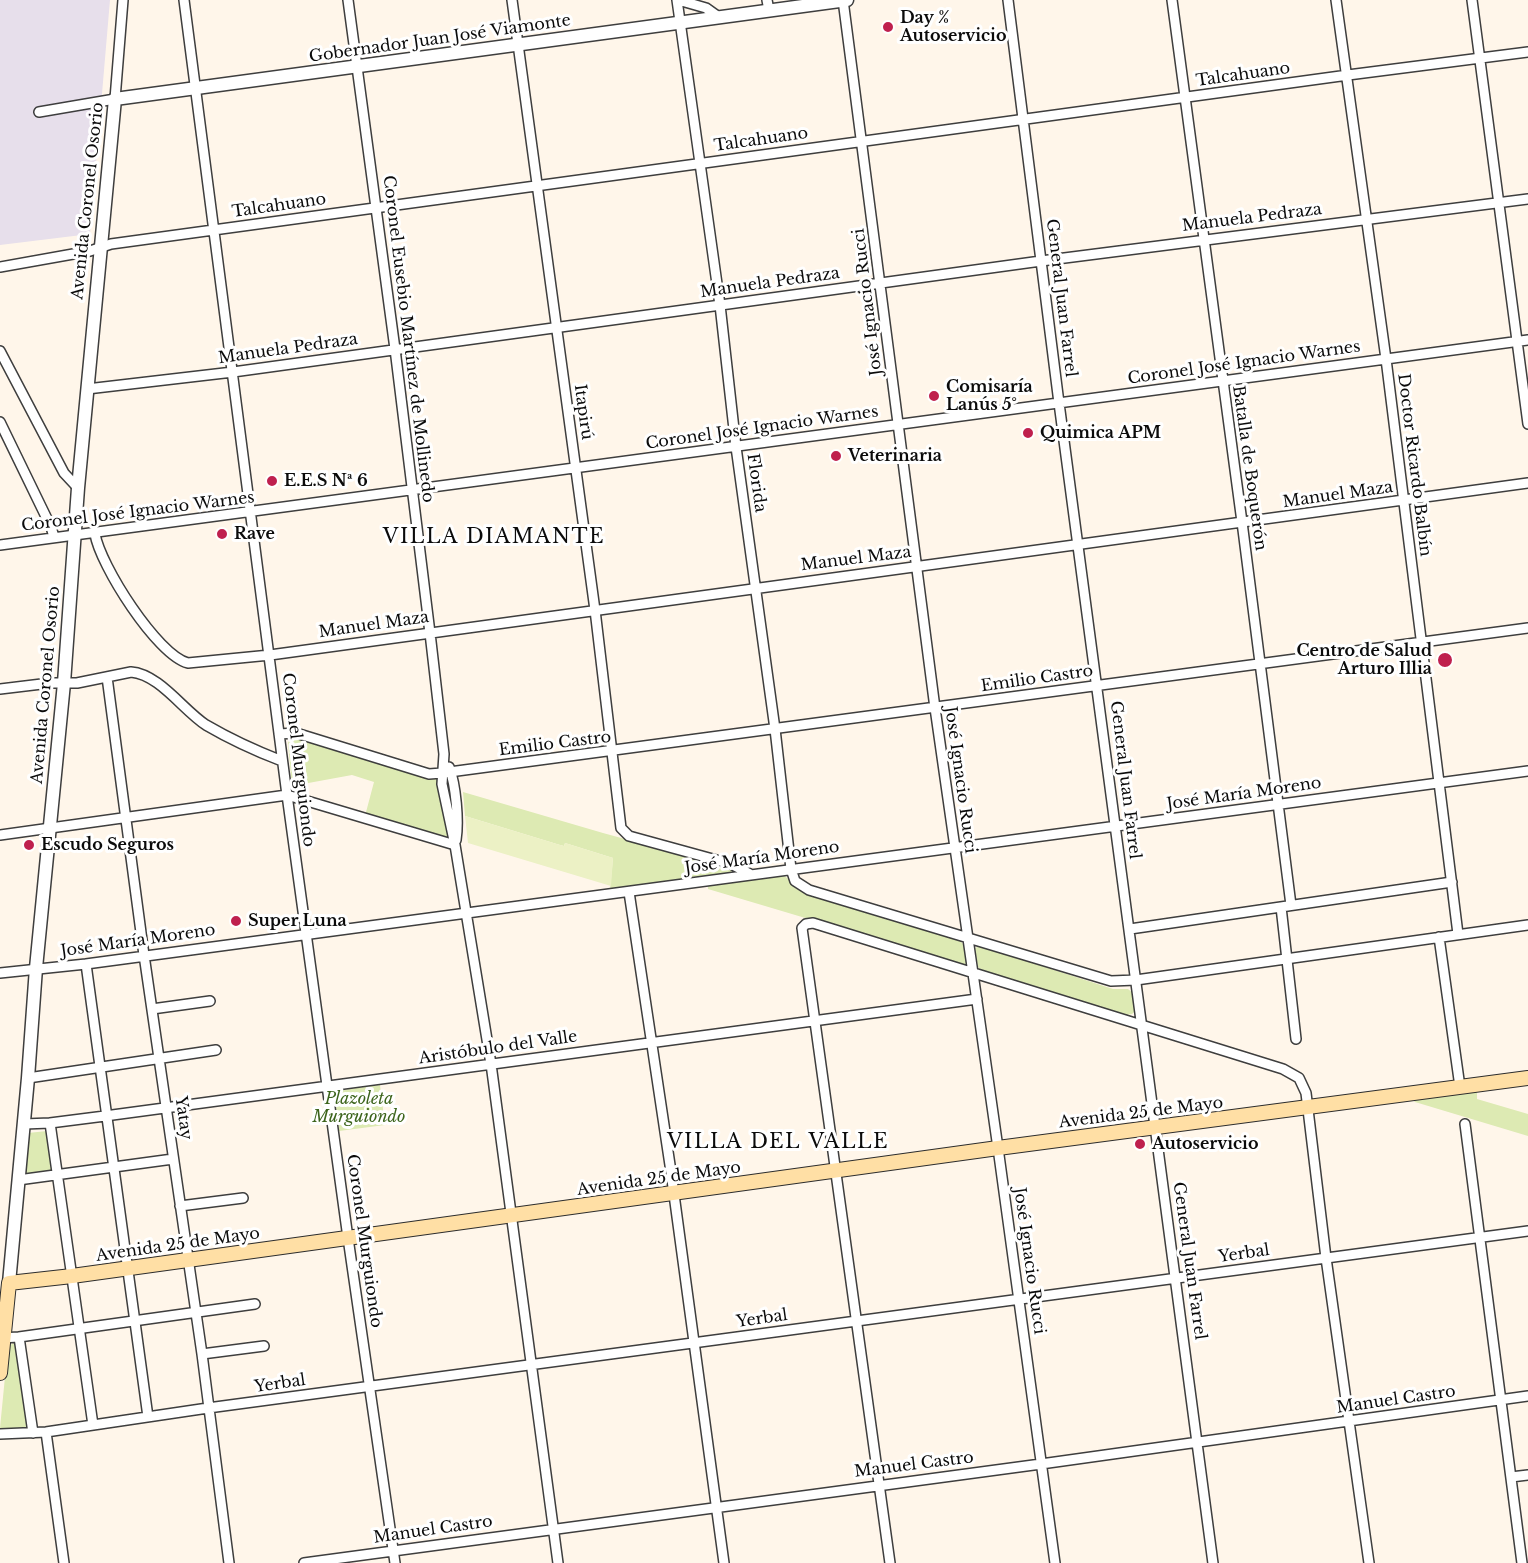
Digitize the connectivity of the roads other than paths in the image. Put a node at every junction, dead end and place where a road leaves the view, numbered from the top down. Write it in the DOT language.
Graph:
graph roads {
  1 [pos="123,0"];
  2 [pos="184,0"];
  3 [pos="348,0"];
  4 [pos="512,0"];
  5 [pos="678,0"];
  6 [pos="844,0"];
  7 [pos="1008,0"];
  8 [pos="1172,0"];
  9 [pos="1336,0"];
  10 [pos="1472,0"];
  11 [pos="768,5"];
  12 [pos="720,18"];
  13 [pos="681,23"];
  14 [pos="518,44"];
  15 [pos="1528,52"];
  16 [pos="1480,59"];
  17 [pos="358,67"];
  18 [pos="1348,75"];
  19 [pos="196,88"];
  20 [pos="115,99"];
  21 [pos="1186,99"];
  22 [pos="39,112"];
  23 [pos="1024,120"];
  24 [pos="863,141"];
  25 [pos="700,164"];
  26 [pos="538,185"];
  27 [pos="1528,199"];
  28 [pos="1499,203"];
  29 [pos="376,207"];
  30 [pos="1367,219"];
  31 [pos="214,231"];
  32 [pos="1204,239"];
  33 [pos="100,248"];
  34 [pos="1041,261"];
  35 [pos="0,267"];
  36 [pos="881,284"];
  37 [pos="720,305"];
  38 [pos="556,327"];
  39 [pos="1528,340"];
  40 [pos="1517,341"];
  41 [pos="395,349"];
  42 [pos="0,351"];
  43 [pos="1386,359"];
  44 [pos="233,372"];
  45 [pos="1222,381"];
  46 [pos="87,388"];
  47 [pos="1059,403"];
  48 [pos="0,422"];
  49 [pos="1528,424"];
  50 [pos="898,425"];
  51 [pos="736,447"];
  52 [pos="576,468"];
  53 [pos="1528,483"];
  54 [pos="78,489"];
  55 [pos="412,490"];
  56 [pos="1403,501"];
  57 [pos="251,513"];
  58 [pos="1242,522"];
  59 [pos="95,534"];
  60 [pos="74,535"];
  61 [pos="54,537"];
  62 [pos="1078,544"];
  63 [pos="0,545"];
  64 [pos="917,567"];
  65 [pos="755,587"];
  66 [pos="595,610"];
  67 [pos="1528,628"];
  68 [pos="429,633"];
  69 [pos="1421,641"];
  70 [pos="270,655"];
  71 [pos="1260,663"];
  72 [pos="107,677"];
  73 [pos="64,683"];
  74 [pos="1097,686"];
  75 [pos="0,689"];
  76 [pos="935,708"];
  77 [pos="775,729"];
  78 [pos="279,734"];
  79 [pos="613,751"];
  80 [pos="282,761"];
  81 [pos="1528,771"];
  82 [pos="447,773"];
  83 [pos="1440,783"];
  84 [pos="287,795"];
  85 [pos="1278,805"];
  86 [pos="127,816"];
  87 [pos="1116,827"];
  88 [pos="51,829"];
  89 [pos="0,835"];
  90 [pos="455,845"];
  91 [pos="955,848"];
  92 [pos="791,869"];
  93 [pos="750,874"];
  94 [pos="1452,882"];
  95 [pos="629,892"];
  96 [pos="1291,905"];
  97 [pos="1281,907"];
  98 [pos="465,912"];
  99 [pos="1528,925"];
  100 [pos="1130,929"];
  101 [pos="306,933"];
  102 [pos="1458,934"];
  103 [pos="1439,937"];
  104 [pos="968,938"];
  105 [pos="144,956"];
  106 [pos="1287,959"];
  107 [pos="86,964"];
  108 [pos="36,968"];
  109 [pos="0,973"];
  110 [pos="973,973"];
  111 [pos="1136,980"];
  112 [pos="977,999"];
  113 [pos="210,1001"];
  114 [pos="152,1009"];
  115 [pos="816,1019"];
  116 [pos="1143,1026"];
  117 [pos="1296,1039"];
  118 [pos="652,1042"];
  119 [pos="216,1050"];
  120 [pos="159,1059"];
  121 [pos="491,1064"];
  122 [pos="99,1068"];
  123 [pos="28,1078"];
  124 [pos="1528,1078"];
  125 [pos="327,1086"];
  126 [pos="1460,1087"];
  127 [pos="166,1107"];
  128 [pos="1308,1108"];
  129 [pos="105,1116"];
  130 [pos="50,1123"];
  131 [pos="24,1124"];
  132 [pos="1465,1124"];
  133 [pos="1156,1127"];
  134 [pos="998,1148"];
  135 [pos="173,1159"];
  136 [pos="112,1167"];
  137 [pos="837,1171"];
  138 [pos="57,1176"];
  139 [pos="18,1180"];
  140 [pos="673,1194"];
  141 [pos="243,1198"];
  142 [pos="180,1206"];
  143 [pos="512,1215"];
  144 [pos="1528,1230"];
  145 [pos="1480,1237"];
  146 [pos="348,1238"];
  147 [pos="1326,1258"];
  148 [pos="188,1260"];
  149 [pos="128,1269"];
  150 [pos="72,1276"];
  151 [pos="1176,1278"];
  152 [pos="9,1283"];
  153 [pos="1019,1299"];
  154 [pos="255,1304"];
  155 [pos="195,1312"];
  156 [pos="135,1321"];
  157 [pos="857,1321"];
  158 [pos="80,1328"];
  159 [pos="19,1337"];
  160 [pos="2,1338"];
  161 [pos="694,1343"];
  162 [pos="264,1346"];
  163 [pos="202,1354"];
  164 [pos="533,1365"];
  165 [pos="0,1373"];
  166 [pos="371,1387"];
  167 [pos="1528,1396"];
  168 [pos="1501,1400"];
  169 [pos="208,1408"];
  170 [pos="148,1417"];
  171 [pos="1348,1422"];
  172 [pos="93,1425"];
  173 [pos="46,1432"];
  174 [pos="33,1433"];
  175 [pos="0,1434"];
  176 [pos="1198,1441"];
  177 [pos="1041,1464"];
  178 [pos="1528,1475"];
  179 [pos="1510,1477"];
  180 [pos="879,1485"];
  181 [pos="717,1508"];
  182 [pos="554,1528"];
  183 [pos="394,1551"];
  184 [pos="64,1563"];
  185 [pos="229,1563"];
  186 [pos="304,1563"];
  187 [pos="396,1563"];
  188 [pos="558,1563"];
  189 [pos="724,1563"];
  190 [pos="890,1563"];
  191 [pos="1055,1563"];
  192 [pos="1214,1563"];
  193 [pos="1369,1563"];
  194 [pos="1522,1563"];
  1 -- 20 [label="street, Avenida Coronel Osorio"];
  2 -- 19 [label="street, Coronel Murguiondo"];
  3 -- 17 [label="street, Coronel Eusebio Martínez de Mollinedo"];
  4 -- 14 [label="street, Itapirú"];
  5 -- 12 [label="street"];
  5 -- 13 [label="street, Florida"];
  6 -- 11 [label="street, Gobernador Juan José Viamonte"];
  6 -- 24 [label="street, José Ignacio Rucci"];
  7 -- 23 [label="street, General Juan Farrel"];
  8 -- 21 [label="street, Batalla de Boquerón"];
  9 -- 18 [label="street, Doctor Ricardo Balbín"];
  10 -- 16 [label="street"];
  11 -- 12 [label="street, Gobernador Juan José Viamonte"];
  12 -- 13 [label="street, Gobernador Juan José Viamonte"];
  13 -- 14 [label="street, Gobernador Juan José Viamonte"];
  13 -- 25 [label="street, Florida"];
  14 -- 17 [label="street, Gobernador Juan José Viamonte"];
  14 -- 26 [label="street, Itapirú"];
  15 -- 16 [label="street, Talcahuano"];
  16 -- 18 [label="street, Talcahuano"];
  16 -- 28 [label="street"];
  17 -- 19 [label="street, Gobernador Juan José Viamonte"];
  17 -- 29 [label="street, Coronel Eusebio Martínez de Mollinedo"];
  18 -- 21 [label="street, Talcahuano"];
  18 -- 30 [label="street, Doctor Ricardo Balbín"];
  19 -- 20 [label="street, Gobernador Juan José Viamonte"];
  19 -- 31 [label="street, Coronel Murguiondo"];
  20 -- 22 [label="street, Gobernador Juan José Viamonte"];
  20 -- 33 [label="street, Avenida Coronel Osorio"];
  21 -- 23 [label="street, Talcahuano"];
  21 -- 32 [label="street, Batalla de Boquerón"];
  23 -- 24 [label="street, Talcahuano"];
  23 -- 34 [label="street, General Juan Farrel"];
  24 -- 25 [label="street, Talcahuano"];
  24 -- 36 [label="street, José Ignacio Rucci"];
  25 -- 26 [label="street, Talcahuano"];
  25 -- 37 [label="street, Florida"];
  26 -- 29 [label="street, Talcahuano"];
  26 -- 38 [label="street, Itapirú"];
  27 -- 28 [label="street, Manuela Pedraza"];
  28 -- 30 [label="street, Manuela Pedraza"];
  28 -- 40 [label="street"];
  29 -- 31 [label="street, Talcahuano"];
  29 -- 41 [label="street, Coronel Eusebio Martínez de Mollinedo"];
  30 -- 32 [label="street, Manuela Pedraza"];
  30 -- 43 [label="street, Doctor Ricardo Balbín"];
  31 -- 33 [label="street, Talcahuano"];
  31 -- 44 [label="street, Coronel Murguiondo"];
  32 -- 34 [label="street, Manuela Pedraza"];
  32 -- 45 [label="street, Batalla de Boquerón"];
  33 -- 35 [label="street, Talcahuano"];
  33 -- 46 [label="street, Avenida Coronel Osorio"];
  34 -- 36 [label="street, Manuela Pedraza"];
  34 -- 47 [label="street, General Juan Farrel"];
  36 -- 37 [label="street, Manuela Pedraza"];
  36 -- 50 [label="street, José Ignacio Rucci"];
  37 -- 38 [label="street, Manuela Pedraza"];
  37 -- 51 [label="street, Florida"];
  38 -- 41 [label="street, Manuela Pedraza"];
  38 -- 52 [label="street, Itapirú"];
  39 -- 40 [label="street, Coronel José Ignacio Warnes"];
  40 -- 43 [label="street, Coronel José Ignacio Warnes"];
  40 -- 49 [label="street"];
  41 -- 44 [label="street, Manuela Pedraza"];
  41 -- 55 [label="street, Coronel Eusebio Martínez de Mollinedo"];
  42 -- 54 [label="street"];
  43 -- 45 [label="street, Coronel José Ignacio Warnes"];
  43 -- 56 [label="street, Doctor Ricardo Balbín"];
  44 -- 46 [label="street, Manuela Pedraza"];
  44 -- 57 [label="street, Coronel Murguiondo"];
  45 -- 47 [label="street, Coronel José Ignacio Warnes"];
  45 -- 58 [label="street, Batalla de Boquerón"];
  46 -- 54 [label="street, Avenida Coronel Osorio"];
  47 -- 50 [label="street, Coronel José Ignacio Warnes"];
  47 -- 62 [label="street, General Juan Farrel"];
  48 -- 61 [label="street"];
  50 -- 51 [label="street, Coronel José Ignacio Warnes"];
  50 -- 64 [label="street, José Ignacio Rucci"];
  51 -- 52 [label="street, Coronel José Ignacio Warnes"];
  51 -- 65 [label="street, Florida"];
  52 -- 55 [label="street, Coronel José Ignacio Warnes"];
  52 -- 66 [label="street, Itapirú"];
  53 -- 56 [label="street, Manuel Maza"];
  54 -- 60 [label="street, Avenida Coronel Osorio"];
  55 -- 57 [label="street, Coronel José Ignacio Warnes"];
  55 -- 68 [label="street, Coronel Eusebio Martínez de Mollinedo"];
  56 -- 58 [label="street, Manuel Maza"];
  56 -- 69 [label="street, Doctor Ricardo Balbín"];
  57 -- 59 [label="street, Coronel José Ignacio Warnes"];
  57 -- 70 [label="street, Coronel Murguiondo"];
  58 -- 62 [label="street, Manuel Maza"];
  58 -- 71 [label="street, Batalla de Boquerón"];
  59 -- 60 [label="street, Coronel José Ignacio Warnes"];
  59 -- 70 [label="street, Manuel Maza"];
  60 -- 61 [label="street, Coronel José Ignacio Warnes"];
  60 -- 73 [label="street, Avenida Coronel Osorio"];
  61 -- 63 [label="street, Coronel José Ignacio Warnes"];
  62 -- 64 [label="street, Manuel Maza"];
  62 -- 74 [label="street, General Juan Farrel"];
  64 -- 65 [label="street, Manuel Maza"];
  64 -- 76 [label="street, José Ignacio Rucci"];
  65 -- 66 [label="street, Manuel Maza"];
  65 -- 77 [label="street, Florida"];
  66 -- 68 [label="street, Manuel Maza"];
  66 -- 79 [label="street, Itapirú"];
  67 -- 69 [label="street, Emilio Castro"];
  68 -- 70 [label="street, Manuel Maza"];
  68 -- 82 [label="street, Coronel Eusebio Martínez de Mollinedo"];
  69 -- 71 [label="street, Emilio Castro"];
  69 -- 83 [label="street, Doctor Ricardo Balbín"];
  70 -- 78 [label="street, Coronel Murguiondo"];
  71 -- 74 [label="street, Emilio Castro"];
  71 -- 85 [label="street, Batalla de Boquerón"];
  72 -- 73 [label="street"];
  72 -- 80 [label="street"];
  72 -- 86 [label="street, Yatay"];
  73 -- 75 [label="street"];
  73 -- 88 [label="street, Avenida Coronel Osorio"];
  74 -- 76 [label="street, Emilio Castro"];
  74 -- 87 [label="street, General Juan Farrel"];
  76 -- 77 [label="street, Emilio Castro"];
  76 -- 91 [label="street, José Ignacio Rucci"];
  77 -- 79 [label="street, Emilio Castro"];
  77 -- 92 [label="street, Florida"];
  78 -- 80 [label="street, Coronel Murguiondo"];
  78 -- 82 [label="street, Emilio Castro"];
  79 -- 82 [label="street, Emilio Castro"];
  79 -- 93 [label="street, Itapirú"];
  80 -- 84 [label="street, Coronel Murguiondo"];
  81 -- 83 [label="street, José María Moreno"];
  82 -- 90 [label="street, Coronel Eusebio Martínez de Mollinedo"];
  83 -- 85 [label="street, José María Moreno"];
  83 -- 94 [label="street, Doctor Ricardo Balbín"];
  84 -- 86 [label="street"];
  84 -- 90 [label="street"];
  84 -- 101 [label="street, Coronel Murguiondo"];
  85 -- 87 [label="street, José María Moreno"];
  85 -- 96 [label="street, Batalla de Boquerón"];
  86 -- 88 [label="street"];
  86 -- 105 [label="street, Yatay"];
  87 -- 91 [label="street, José María Moreno"];
  87 -- 100 [label="street, General Juan Farrel"];
  88 -- 89 [label="street"];
  88 -- 108 [label="street, Avenida Coronel Osorio"];
  90 -- 98 [label="street, Coronel Eusebio Martínez de Mollinedo"];
  91 -- 92 [label="street, José María Moreno"];
  91 -- 104 [label="street, José Ignacio Rucci"];
  92 -- 93 [label="street, José María Moreno"];
  92 -- 104 [label="street"];
  93 -- 95 [label="street, José María Moreno"];
  94 -- 96 [label="street"];
  94 -- 102 [label="street, Doctor Ricardo Balbín"];
  95 -- 98 [label="street, José María Moreno"];
  95 -- 118 [label="street"];
  96 -- 97 [label="street"];
  97 -- 100 [label="street"];
  97 -- 106 [label="street"];
  98 -- 101 [label="street, José María Moreno"];
  98 -- 121 [label="street, Coronel Eusebio Martínez de Mollinedo"];
  99 -- 102 [label="street"];
  100 -- 111 [label="street, General Juan Farrel"];
  101 -- 105 [label="street, José María Moreno"];
  101 -- 125 [label="street, Coronel Murguiondo"];
  102 -- 103 [label="street"];
  103 -- 106 [label="street"];
  103 -- 126 [label="street"];
  104 -- 110 [label="street, José Ignacio Rucci"];
  104 -- 111 [label="street"];
  105 -- 107 [label="street, José María Moreno"];
  105 -- 114 [label="street, Yatay"];
  106 -- 111 [label="street"];
  106 -- 117 [label="street"];
  107 -- 108 [label="street, José María Moreno"];
  107 -- 122 [label="street"];
  108 -- 109 [label="street, José María Moreno"];
  108 -- 123 [label="street, Avenida Coronel Osorio"];
  110 -- 112 [label="street, José Ignacio Rucci"];
  110 -- 115 [label="street"];
  110 -- 116 [label="street"];
  111 -- 116 [label="street, General Juan Farrel"];
  112 -- 115 [label="street, Aristóbulo del Valle"];
  112 -- 134 [label="street, José Ignacio Rucci"];
  113 -- 114 [label="street"];
  114 -- 120 [label="street, Yatay"];
  115 -- 118 [label="street, Aristóbulo del Valle"];
  115 -- 137 [label="street"];
  116 -- 128 [label="street"];
  116 -- 133 [label="street, General Juan Farrel"];
  118 -- 121 [label="street, Aristóbulo del Valle"];
  118 -- 140 [label="street"];
  119 -- 120 [label="street"];
  120 -- 122 [label="street"];
  120 -- 127 [label="street, Yatay"];
  121 -- 125 [label="street, Aristóbulo del Valle"];
  121 -- 143 [label="street, Coronel Eusebio Martínez de Mollinedo"];
  122 -- 123 [label="street"];
  122 -- 129 [label="street"];
  123 -- 131 [label="street, Avenida Coronel Osorio"];
  124 -- 126 [label="main road, Avenida 25 de Mayo"];
  125 -- 127 [label="street, Aristóbulo del Valle"];
  125 -- 146 [label="street, Coronel Murguiondo"];
  126 -- 128 [label="main road, Avenida 25 de Mayo"];
  127 -- 129 [label="street, Aristóbulo del Valle"];
  127 -- 135 [label="street, Yatay"];
  128 -- 133 [label="main road, Avenida 25 de Mayo"];
  128 -- 147 [label="street"];
  129 -- 130 [label="street, Aristóbulo del Valle"];
  129 -- 136 [label="street"];
  130 -- 131 [label="street, Aristóbulo del Valle"];
  130 -- 138 [label="street"];
  131 -- 139 [label="street, Avenida Coronel Osorio"];
  132 -- 145 [label="street"];
  133 -- 134 [label="main road, Avenida 25 de Mayo"];
  133 -- 151 [label="street, General Juan Farrel"];
  134 -- 137 [label="main road, Avenida 25 de Mayo"];
  134 -- 153 [label="street, José Ignacio Rucci"];
  135 -- 136 [label="street"];
  135 -- 142 [label="street, Yatay"];
  136 -- 138 [label="street"];
  136 -- 149 [label="street"];
  137 -- 140 [label="main road, Avenida 25 de Mayo"];
  137 -- 157 [label="street"];
  138 -- 139 [label="street"];
  138 -- 150 [label="street"];
  139 -- 152 [label="street, Avenida Coronel Osorio"];
  140 -- 143 [label="main road, Avenida 25 de Mayo"];
  140 -- 161 [label="street"];
  141 -- 142 [label="street"];
  142 -- 148 [label="street, Yatay"];
  143 -- 146 [label="main road, Avenida 25 de Mayo"];
  143 -- 164 [label="street, Coronel Eusebio Martínez de Mollinedo"];
  144 -- 145 [label="street, Yerbal"];
  145 -- 147 [label="street, Yerbal"];
  145 -- 168 [label="street"];
  146 -- 148 [label="main road, Avenida 25 de Mayo"];
  146 -- 166 [label="street, Coronel Murguiondo"];
  147 -- 151 [label="street, Yerbal"];
  147 -- 171 [label="street"];
  148 -- 149 [label="main road, Avenida 25 de Mayo"];
  148 -- 155 [label="street, Yatay"];
  149 -- 150 [label="main road, Avenida 25 de Mayo"];
  149 -- 156 [label="street"];
  150 -- 152 [label="main road, Avenida 25 de Mayo"];
  150 -- 158 [label="street"];
  151 -- 153 [label="street, Yerbal"];
  151 -- 176 [label="street, General Juan Farrel"];
  152 -- 160 [label="main road, Avenida Coronel Osorio"];
  153 -- 157 [label="street, Yerbal"];
  153 -- 177 [label="street, José Ignacio Rucci"];
  154 -- 155 [label="street"];
  155 -- 156 [label="street"];
  155 -- 163 [label="street, Yatay"];
  156 -- 158 [label="street"];
  156 -- 170 [label="street"];
  157 -- 161 [label="street, Yerbal"];
  157 -- 180 [label="street"];
  158 -- 159 [label="street"];
  158 -- 172 [label="street"];
  159 -- 160 [label="street"];
  159 -- 174 [label="street"];
  160 -- 165 [label="main road, Avenida Coronel Osorio"];
  161 -- 164 [label="street, Yerbal"];
  161 -- 181 [label="street"];
  162 -- 163 [label="street"];
  163 -- 169 [label="street, Yatay"];
  164 -- 166 [label="street, Yerbal"];
  164 -- 182 [label="street, Coronel Eusebio Martínez de Mollinedo"];
  166 -- 169 [label="street, Yerbal"];
  166 -- 183 [label="street, Coronel Murguiondo"];
  167 -- 168 [label="street, Manuel Castro"];
  168 -- 171 [label="street, Manuel Castro"];
  168 -- 179 [label="street"];
  169 -- 170 [label="street, Yerbal"];
  169 -- 185 [label="street, Yatay"];
  170 -- 172 [label="street, Yerbal"];
  171 -- 176 [label="street, Manuel Castro"];
  171 -- 193 [label="street"];
  172 -- 173 [label="street, Yerbal"];
  173 -- 174 [label="street, Yerbal"];
  173 -- 184 [label="street"];
  174 -- 175 [label="street, Yerbal"];
  176 -- 177 [label="street, Manuel Castro"];
  176 -- 192 [label="street, General Juan Farrel"];
  177 -- 180 [label="street, Manuel Castro"];
  177 -- 191 [label="street, José Ignacio Rucci"];
  178 -- 179 [label="street"];
  179 -- 194 [label="street"];
  180 -- 181 [label="street, Manuel Castro"];
  180 -- 190 [label="street"];
  181 -- 182 [label="street, Manuel Castro"];
  181 -- 189 [label="street"];
  182 -- 183 [label="street, Manuel Castro"];
  182 -- 188 [label="street, Coronel Eusebio Martínez de Mollinedo"];
  183 -- 186 [label="street, Manuel Castro"];
  183 -- 187 [label="street"];
}
